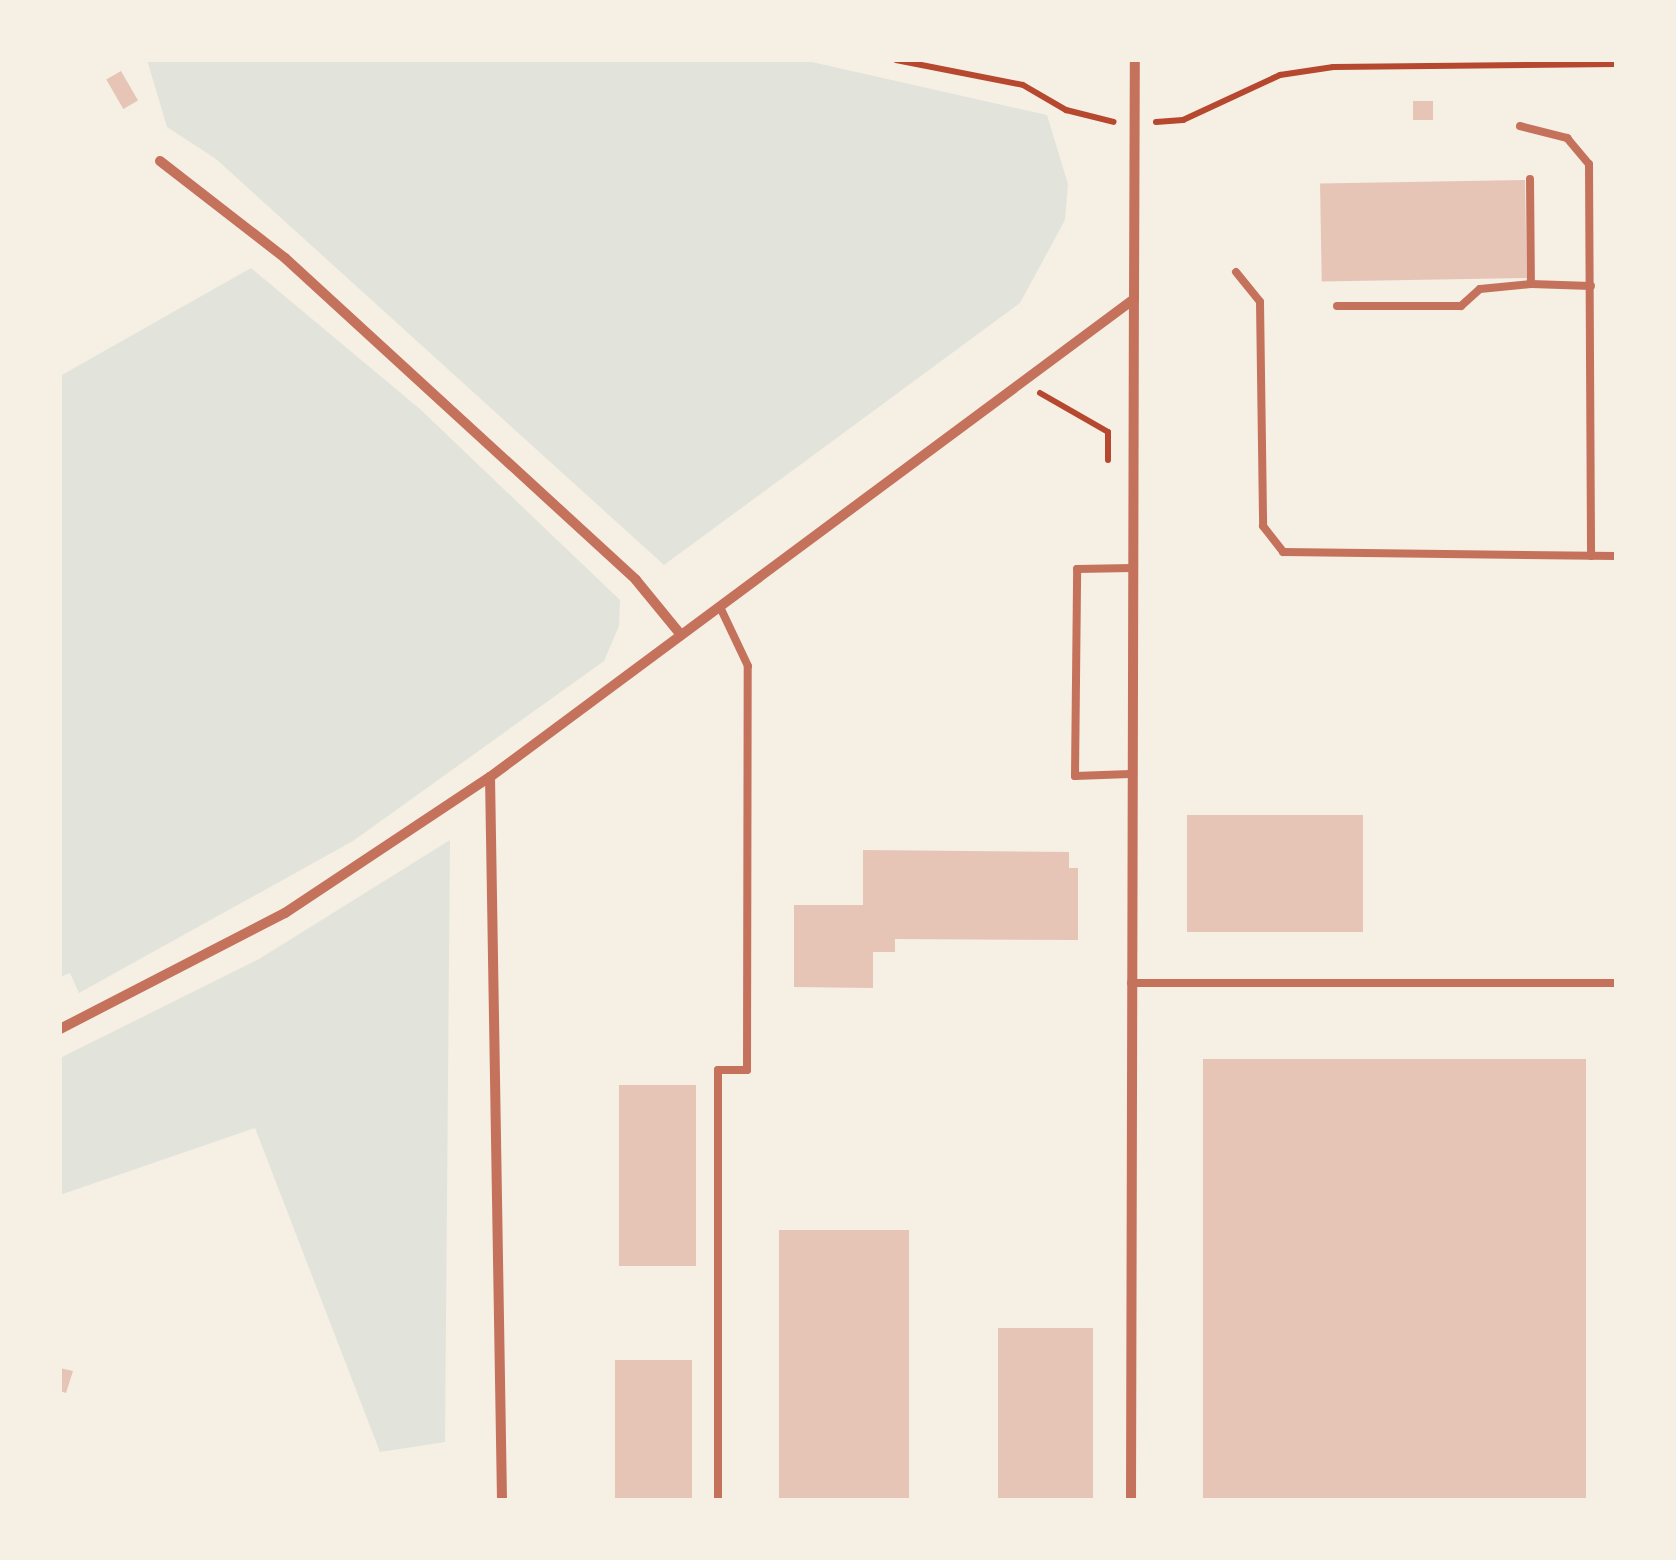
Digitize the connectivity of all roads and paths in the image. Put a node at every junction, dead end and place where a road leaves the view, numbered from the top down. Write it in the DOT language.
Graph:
graph roads {
  1 [pos="896,60"];
  2 [pos="1135,60"];
  3 [pos="1616,64"];
  4 [pos="1118,122"];
  5 [pos="1136,123"];
  6 [pos="1520,126"];
  7 [pos="1118,140"];
  8 [pos="160,161"];
  9 [pos="1530,179"];
  10 [pos="1236,272"];
  11 [pos="1531,284"];
  12 [pos="1591,286"];
  13 [pos="1134,299"];
  14 [pos="1337,306"];
  15 [pos="1591,556"];
  16 [pos="1616,556"];
  17 [pos="1132,568"];
  18 [pos="720,608"];
  19 [pos="681,635"];
  20 [pos="1130,774"];
  21 [pos="490,777"];
  22 [pos="1130,983"];
  23 [pos="1616,984"];
  24 [pos="60,1029"];
  25 [pos="502,1500"];
  26 [pos="718,1500"];
  27 [pos="1131,1500"];
  1 -- 4 [label="path"];
  2 -- 5 [label="street"];
  3 -- 5 [label="path"];
  4 -- 5 [label="path"];
  4 -- 7 [label="path"];
  5 -- 13 [label="street"];
  6 -- 12 [label="lane"];
  8 -- 19 [label="street"];
  9 -- 11 [label="lane"];
  10 -- 15 [label="lane"];
  11 -- 12 [label="lane"];
  11 -- 14 [label="lane"];
  12 -- 15 [label="lane"];
  13 -- 17 [label="street"];
  13 -- 18 [label="street"];
  15 -- 16 [label="lane"];
  17 -- 20 [label="street"];
  17 -- 20 [label="lane"];
  18 -- 19 [label="street"];
  18 -- 26 [label="lane"];
  19 -- 21 [label="street"];
  20 -- 22 [label="street"];
  21 -- 24 [label="street"];
  21 -- 25 [label="street"];
  22 -- 23 [label="lane"];
  22 -- 27 [label="street"];
}
